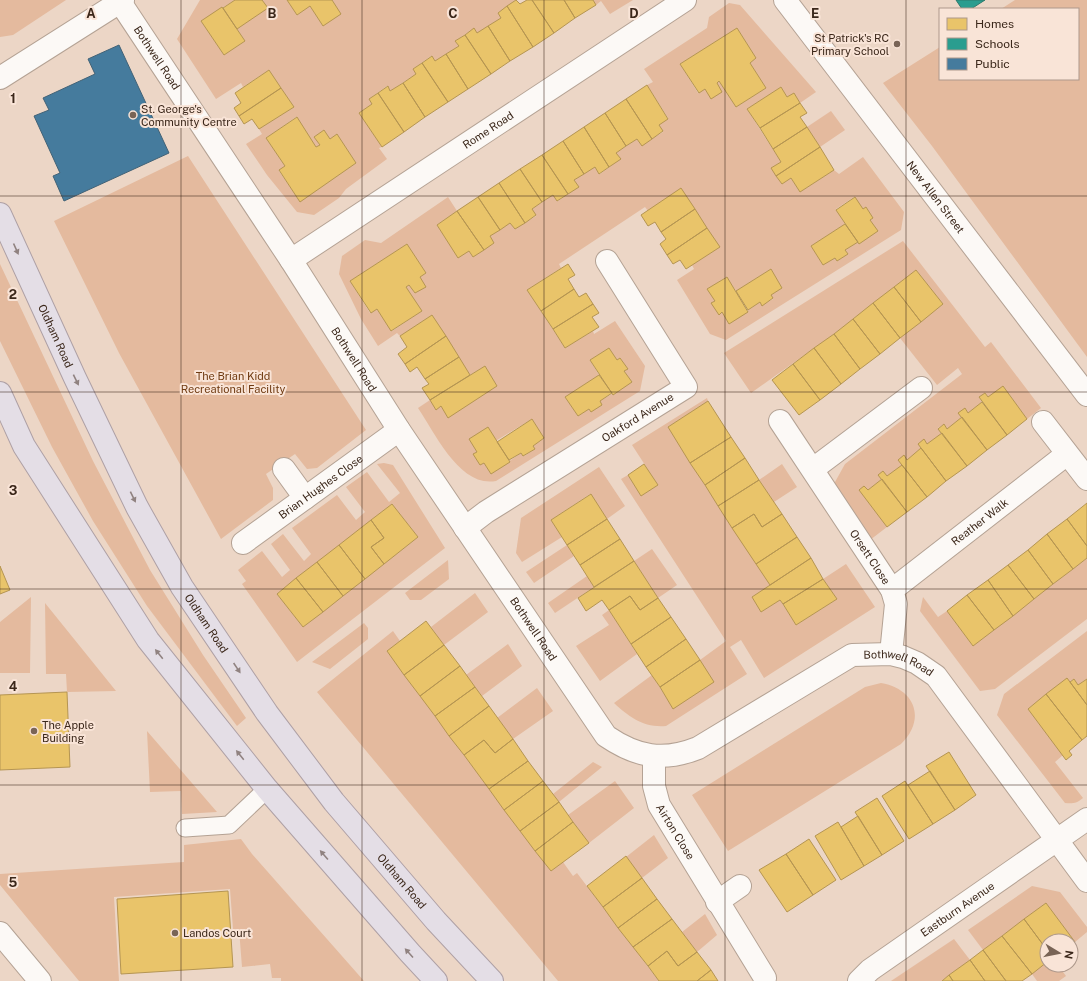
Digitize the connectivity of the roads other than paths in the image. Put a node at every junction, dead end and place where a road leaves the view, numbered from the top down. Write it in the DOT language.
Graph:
graph roads {
  1 [pos="686,0"];
  2 [pos="785,0"];
  3 [pos="121,1"];
  4 [pos="0,78"];
  5 [pos="0,214"];
  6 [pos="291,260"];
  7 [pos="606,261"];
  8 [pos="921,388"];
  9 [pos="0,394"];
  10 [pos="1087,395"];
  11 [pos="780,421"];
  12 [pos="1044,422"];
  13 [pos="399,430"];
  14 [pos="1067,454"];
  15 [pos="284,469"];
  16 [pos="813,469"];
  17 [pos="1087,479"];
  18 [pos="305,498"];
  19 [pos="465,528"];
  20 [pos="243,543"];
  21 [pos="892,590"];
  22 [pos="891,654"];
  23 [pos="654,756"];
  24 [pos="267,789"];
  25 [pos="1087,819"];
  26 [pos="185,828"];
  27 [pos="1057,840"];
  28 [pos="1087,881"];
  29 [pos="740,886"];
  30 [pos="717,902"];
  31 [pos="0,933"];
  32 [pos="764,978"];
  33 [pos="40,981"];
  34 [pos="436,981"];
  35 [pos="492,981"];
  36 [pos="859,981"];
  1 -- 6 [label="street, Rome Road"];
  2 -- 10 [label="street, New Allen Street"];
  3 -- 4 [label="street"];
  3 -- 6 [label="street, Bothwell Road"];
  5 -- 35 [label="highway, Oldham Road, one-way"];
  6 -- 13 [label="street, Bothwell Road"];
  7 -- 19 [label="street, Oakford Avenue"];
  8 -- 16 [label="street"];
  24 -- 9 [label="highway, one-way"];
  11 -- 16 [label="street, Orsett Close"];
  12 -- 14 [label="street"];
  13 -- 18 [label="street, Brian Hughes Close"];
  13 -- 19 [label="street, Bothwell Road"];
  14 -- 17 [label="street"];
  14 -- 21 [label="street, Reather Walk"];
  15 -- 18 [label="street"];
  16 -- 21 [label="street, Orsett Close"];
  18 -- 20 [label="street, Brian Hughes Close"];
  19 -- 23 [label="street, Bothwell Road"];
  21 -- 22 [label="street, Orsett Close"];
  22 -- 23 [label="street, Bothwell Road"];
  22 -- 27 [label="street, Bothwell Road"];
  23 -- 30 [label="street, Airton Close"];
  24 -- 26 [label="lane"];
  34 -- 24 [label="highway, one-way"];
  25 -- 27 [label="street, Eastburn Avenue"];
  27 -- 28 [label="street, Bothwell Road"];
  27 -- 36 [label="street, Eastburn Avenue"];
  29 -- 30 [label="street"];
  30 -- 32 [label="street, Airton Close"];
  31 -- 33 [label="street"];
}
